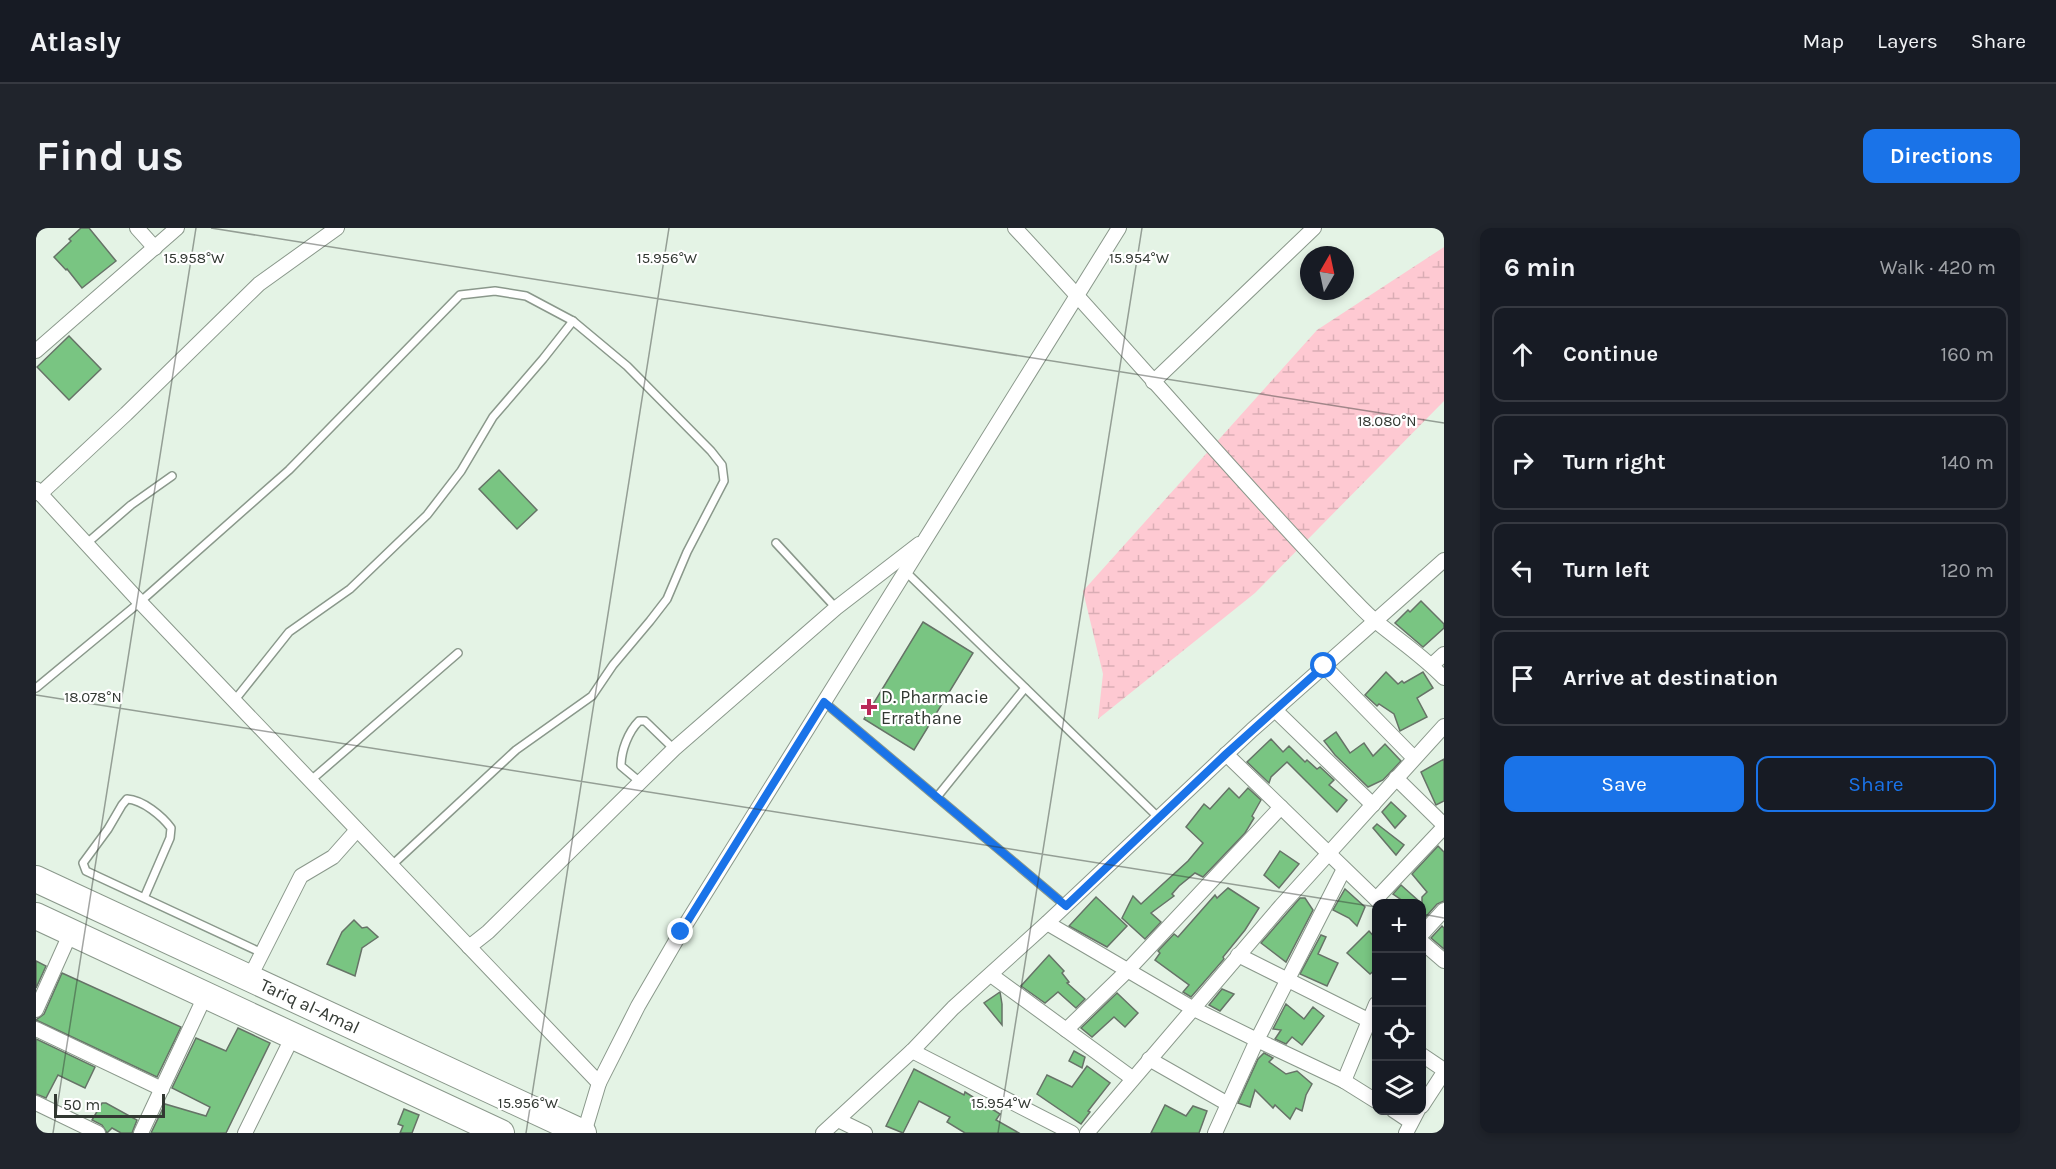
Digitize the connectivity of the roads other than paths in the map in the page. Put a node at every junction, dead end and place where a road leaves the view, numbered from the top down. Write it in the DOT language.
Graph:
graph roads {
  1 [pos="137,228"];
  2 [pos="177,228"];
  3 [pos="337,228"];
  4 [pos="1015,228"];
  5 [pos="1119,228"];
  6 [pos="1314,228"];
  7 [pos="154,248"];
  8 [pos="1077,295"];
  9 [pos="573,321"];
  10 [pos="36,351"];
  11 [pos="1153,382"];
  12 [pos="172,476"];
  13 [pos="38,492"];
  14 [pos="925,539"];
  15 [pos="776,543"];
  16 [pos="86,544"];
  17 [pos="1444,560"];
  18 [pos="905,571"];
  19 [pos="140,602"];
  20 [pos="836,608"];
  21 [pos="1375,621"];
  22 [pos="458,653"];
  23 [pos="1444,654"];
  24 [pos="1432,665"];
  25 [pos="1324,666"];
  26 [pos="1444,678"];
  27 [pos="36,688"];
  28 [pos="1025,688"];
  29 [pos="234,701"];
  30 [pos="824,702"];
  31 [pos="1275,710"];
  32 [pos="1444,726"];
  33 [pos="674,749"];
  34 [pos="1226,754"];
  35 [pos="1414,758"];
  36 [pos="1396,778"];
  37 [pos="310,781"];
  38 [pos="640,782"];
  39 [pos="937,797"];
  40 [pos="1373,805"];
  41 [pos="1281,807"];
  42 [pos="1159,818"];
  43 [pos="1444,826"];
  44 [pos="357,830"];
  45 [pos="1328,853"];
  46 [pos="391,866"];
  47 [pos="1344,869"];
  48 [pos="36,879"];
  49 [pos="144,898"];
  50 [pos="1377,899"];
  51 [pos="1381,899"];
  52 [pos="1066,906"];
  53 [pos="1444,910"];
  54 [pos="36,916"];
  55 [pos="1047,923"];
  56 [pos="1426,930"];
  57 [pos="71,932"];
  58 [pos="1426,945"];
  59 [pos="469,947"];
  60 [pos="262,953"];
  61 [pos="1238,955"];
  62 [pos="1444,961"];
  63 [pos="1128,970"];
  64 [pos="991,975"];
  65 [pos="250,977"];
  66 [pos="1288,980"];
  67 [pos="206,994"];
  68 [pos="1192,1008"];
  69 [pos="36,1010"];
  70 [pos="1372,1021"];
  71 [pos="1372,1023"];
  72 [pos="36,1029"];
  73 [pos="1066,1030"];
  74 [pos="293,1036"];
  75 [pos="1257,1040"];
  76 [pos="912,1051"];
  77 [pos="1426,1058"];
  78 [pos="1149,1059"];
  79 [pos="1444,1071"];
  80 [pos="1132,1078"];
  81 [pos="1344,1081"];
  82 [pos="599,1083"];
  83 [pos="162,1089"];
  84 [pos="1372,1098"];
  85 [pos="1426,1100"];
  86 [pos="36,1103"];
  87 [pos="1228,1104"];
  88 [pos="838,1120"];
  89 [pos="98,1133"];
  90 [pos="141,1133"];
  91 [pos="245,1133"];
  92 [pos="501,1133"];
  93 [pos="583,1133"];
  94 [pos="823,1133"];
  95 [pos="865,1133"];
  96 [pos="1070,1133"];
  97 [pos="1087,1133"];
  98 [pos="1215,1133"];
  1 -- 7 [label="street"];
  2 -- 7 [label="street"];
  3 -- 13 [label="street"];
  4 -- 8 [label="street"];
  5 -- 8 [label="street"];
  6 -- 11 [label="street"];
  7 -- 10 [label="street"];
  8 -- 11 [label="street"];
  8 -- 14 [label="street"];
  9 -- 19 [label="lane"];
  9 -- 29 [label="lane"];
  9 -- 46 [label="lane"];
  11 -- 21 [label="street"];
  12 -- 16 [label="lane"];
  13 -- 16 [label="street"];
  14 -- 18 [label="street"];
  14 -- 20 [label="street"];
  15 -- 20 [label="lane"];
  16 -- 19 [label="street"];
  17 -- 21 [label="street"];
  18 -- 28 [label="lane"];
  18 -- 30 [label="street"];
  19 -- 27 [label="lane"];
  19 -- 29 [label="street"];
  20 -- 33 [label="street"];
  21 -- 24 [label="street"];
  21 -- 25 [label="street"];
  22 -- 37 [label="lane"];
  23 -- 24 [label="street"];
  24 -- 26 [label="street"];
  25 -- 31 [label="street"];
  25 -- 35 [label="street"];
  28 -- 39 [label="lane"];
  28 -- 42 [label="lane"];
  29 -- 37 [label="street"];
  30 -- 39 [label="lane"];
  30 -- 82 [label="street"];
  31 -- 34 [label="street"];
  31 -- 40 [label="street"];
  32 -- 35 [label="street"];
  33 -- 38 [label="street"];
  33 -- 38 [label="lane"];
  34 -- 41 [label="street"];
  34 -- 42 [label="street"];
  35 -- 36 [label="street"];
  36 -- 40 [label="street"];
  36 -- 43 [label="street"];
  37 -- 44 [label="street"];
  38 -- 59 [label="street"];
  39 -- 52 [label="lane"];
  40 -- 45 [label="street"];
  41 -- 45 [label="street"];
  41 -- 63 [label="street"];
  42 -- 52 [label="street"];
  43 -- 51 [label="street"];
  44 -- 46 [label="street"];
  44 -- 60 [label="street"];
  45 -- 47 [label="street"];
  45 -- 61 [label="street"];
  46 -- 59 [label="street"];
  47 -- 50 [label="street"];
  47 -- 66 [label="street"];
  48 -- 65 [label="highway, Tariq al-Amal"];
  49 -- 49 [label="lane"];
  49 -- 60 [label="lane"];
  52 -- 55 [label="street"];
  53 -- 56 [label="street"];
  54 -- 57 [label="highway, Tariq al-Amal"];
  55 -- 63 [label="street"];
  55 -- 64 [label="street"];
  57 -- 67 [label="highway, Tariq al-Amal"];
  57 -- 69 [label="street"];
  58 -- 62 [label="street"];
  59 -- 82 [label="street"];
  60 -- 65 [label="street"];
  61 -- 66 [label="street"];
  61 -- 68 [label="street"];
  63 -- 68 [label="street"];
  63 -- 73 [label="street"];
  64 -- 73 [label="street"];
  64 -- 76 [label="street"];
  65 -- 93 [label="highway, Tariq al-Amal"];
  66 -- 70 [label="street"];
  66 -- 75 [label="street"];
  67 -- 74 [label="highway, Tariq al-Amal"];
  67 -- 83 [label="street"];
  68 -- 75 [label="street"];
  68 -- 78 [label="street"];
  71 -- 81 [label="street"];
  72 -- 83 [label="street"];
  73 -- 80 [label="street"];
  74 -- 91 [label="street"];
  74 -- 92 [label="highway, Tariq al-Amal"];
  75 -- 81 [label="street"];
  75 -- 87 [label="street"];
  76 -- 88 [label="street"];
  76 -- 96 [label="street"];
  77 -- 79 [label="street"];
  78 -- 80 [label="street"];
  78 -- 87 [label="street"];
  79 -- 85 [label="street"];
  80 -- 97 [label="street"];
  81 -- 84 [label="street"];
  82 -- 93 [label="street"];
  83 -- 90 [label="street"];
  86 -- 89 [label="street"];
  87 -- 98 [label="street"];
  88 -- 94 [label="street"];
  88 -- 95 [label="street"];
}
